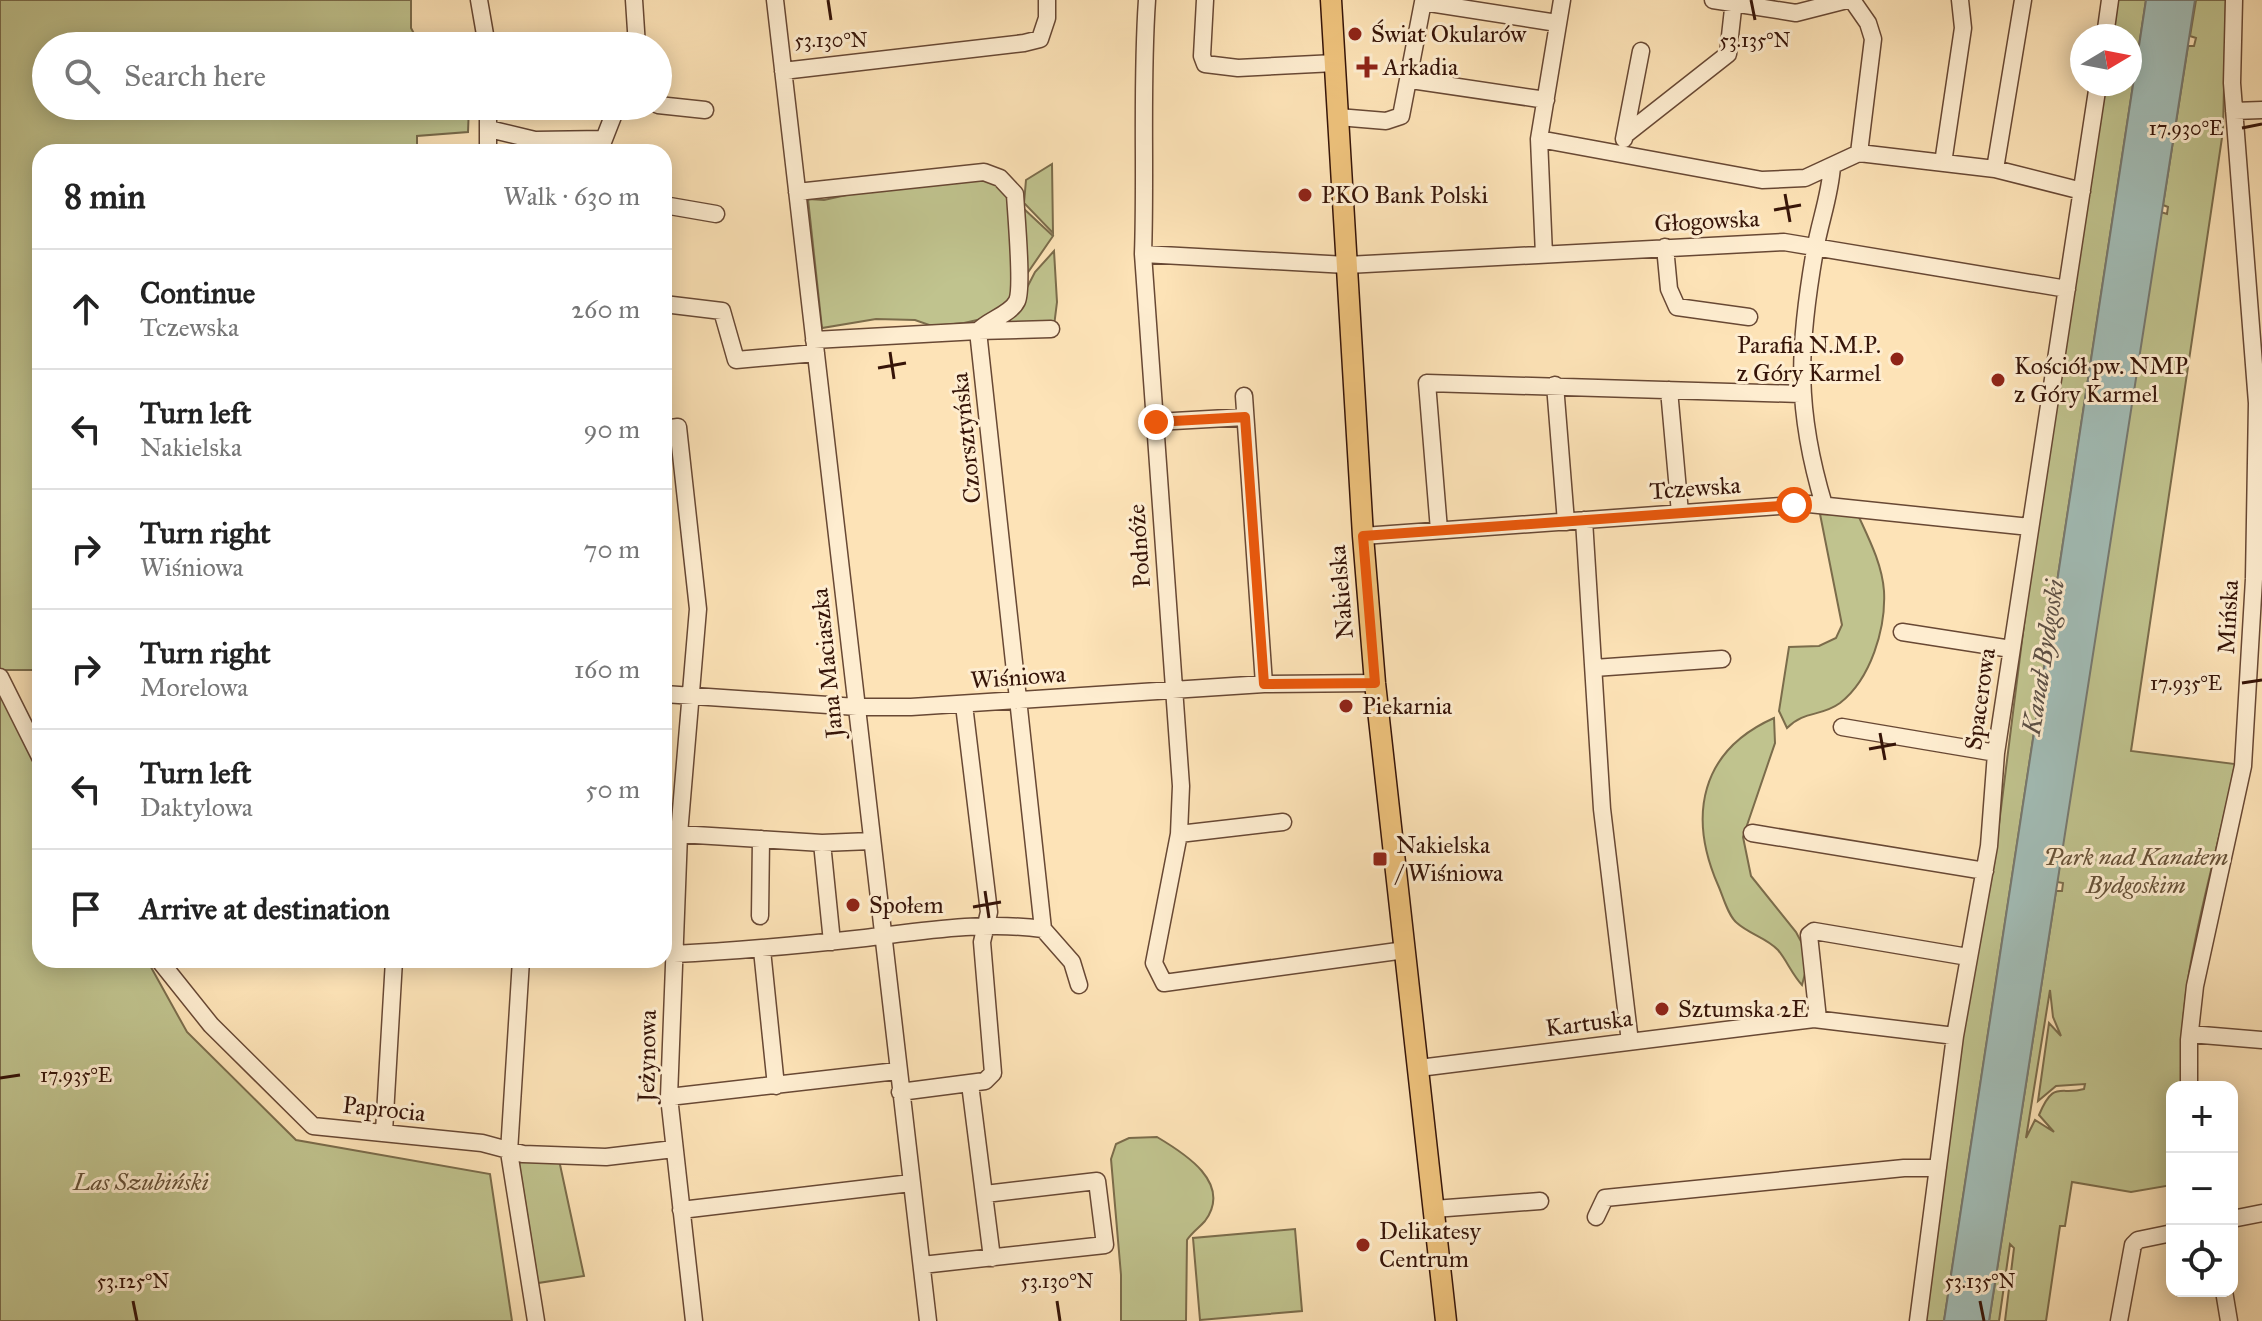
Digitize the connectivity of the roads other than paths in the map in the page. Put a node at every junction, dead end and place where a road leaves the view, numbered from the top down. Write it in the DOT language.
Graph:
graph roads {
  1 [pos="479,0"];
  2 [pos="634,0"];
  3 [pos="775,0"];
  4 [pos="1047,0"];
  5 [pos="1147,0"];
  6 [pos="1205,0"];
  7 [pos="1331,0"];
  8 [pos="1562,0"];
  9 [pos="1713,0"];
  10 [pos="1960,0"];
  11 [pos="2023,0"];
  12 [pos="2110,0"];
  13 [pos="2234,0"];
  14 [pos="1846,1"];
  15 [pos="1734,2"];
  16 [pos="1866,8"];
  17 [pos="1557,23"];
  18 [pos="2107,24"];
  19 [pos="485,32"];
  20 [pos="636,32"];
  21 [pos="1641,51"];
  22 [pos="1335,63"];
  23 [pos="783,71"];
  24 [pos="1411,80"];
  25 [pos="2096,96"];
  26 [pos="1546,100"];
  27 [pos="672,106"];
  28 [pos="705,110"];
  29 [pos="2262,110"];
  30 [pos="2234,111"];
  31 [pos="1338,117"];
  32 [pos="489,120"];
  33 [pos="612,120"];
  34 [pos="489,129"];
  35 [pos="1625,135"];
  36 [pos="1539,139"];
  37 [pos="488,144"];
  38 [pos="580,144"];
  39 [pos="603,144"];
  40 [pos="1621,153"];
  41 [pos="1859,153"];
  42 [pos="1943,163"];
  43 [pos="1832,166"];
  44 [pos="1995,169"];
  45 [pos="2082,191"];
  46 [pos="797,192"];
  47 [pos="672,206"];
  48 [pos="716,214"];
  49 [pos="1816,245"];
  50 [pos="1665,247"];
  51 [pos="1143,254"];
  52 [pos="1544,255"];
  53 [pos="1347,265"];
  54 [pos="2067,289"];
  55 [pos="672,305"];
  56 [pos="1749,317"];
  57 [pos="1051,329"];
  58 [pos="978,331"];
  59 [pos="815,346"];
  60 [pos="1555,385"];
  61 [pos="1669,390"];
  62 [pos="1800,394"];
  63 [pos="1244,396"];
  64 [pos="1245,417"];
  65 [pos="1156,422"];
  66 [pos="672,428"];
  67 [pos="2260,501"];
  68 [pos="1824,505"];
  69 [pos="1680,513"];
  70 [pos="1584,520"];
  71 [pos="1566,522"];
  72 [pos="2030,527"];
  73 [pos="1439,530"];
  74 [pos="1363,536"];
  75 [pos="1902,632"];
  76 [pos="2011,649"];
  77 [pos="1722,659"];
  78 [pos="1594,668"];
  79 [pos="0,677"];
  80 [pos="1375,683"];
  81 [pos="1264,684"];
  82 [pos="1172,691"];
  83 [pos="672,695"];
  84 [pos="693,696"];
  85 [pos="1019,701"];
  86 [pos="964,705"];
  87 [pos="857,707"];
  88 [pos="1842,727"];
  89 [pos="32,741"];
  90 [pos="1996,753"];
  91 [pos="1283,822"];
  92 [pos="1752,833"];
  93 [pos="679,834"];
  94 [pos="1179,834"];
  95 [pos="761,839"];
  96 [pos="871,841"];
  97 [pos="822,843"];
  98 [pos="1985,871"];
  99 [pos="760,916"];
  100 [pos="987,927"];
  101 [pos="1043,929"];
  102 [pos="882,936"];
  103 [pos="832,942"];
  104 [pos="762,950"];
  105 [pos="1405,950"];
  106 [pos="674,954"];
  107 [pos="1968,957"];
  108 [pos="165,968"];
  109 [pos="394,968"];
  110 [pos="520,968"];
  111 [pos="1079,985"];
  112 [pos="1818,1019"];
  113 [pos="2190,1034"];
  114 [pos="1955,1036"];
  115 [pos="2262,1040"];
  116 [pos="1630,1042"];
  117 [pos="1419,1068"];
  118 [pos="897,1071"];
  119 [pos="2189,1081"];
  120 [pos="970,1084"];
  121 [pos="776,1086"];
  122 [pos="900,1092"];
  123 [pos="669,1097"];
  124 [pos="384,1132"];
  125 [pos="674,1149"];
  126 [pos="509,1152"];
  127 [pos="1938,1168"];
  128 [pos="911,1183"];
  129 [pos="985,1194"];
  130 [pos="1540,1201"];
  131 [pos="1434,1209"];
  132 [pos="681,1210"];
  133 [pos="2262,1213"];
  134 [pos="1596,1217"];
  135 [pos="2238,1218"];
  136 [pos="2166,1234"];
  137 [pos="992,1258"];
  138 [pos="922,1265"];
  139 [pos="2225,1297"];
  140 [pos="536,1321"];
  141 [pos="694,1321"];
  142 [pos="928,1321"];
  143 [pos="1446,1321"];
  144 [pos="1918,1321"];
  145 [pos="2119,1321"];
  146 [pos="2229,1321"];
  1 -- 19 [label="street"];
  2 -- 20 [label="street"];
  3 -- 23 [label="street, Jana Maciaszka"];
  4 -- 23 [label="street"];
  5 -- 51 [label="street, Podnóże"];
  6 -- 22 [label="street"];
  7 -- 22 [label="main road, Nakielska"];
  8 -- 17 [label="street"];
  9 -- 15 [label="street"];
  10 -- 42 [label="street"];
  11 -- 44 [label="street"];
  12 -- 18 [label="street"];
  13 -- 30 [label="street, Mińska"];
  14 -- 15 [label="street"];
  14 -- 16 [label="street"];
  15 -- 35 [label="street"];
  16 -- 41 [label="street"];
  17 -- 24 [label="street"];
  17 -- 26 [label="street"];
  21 -- 35 [label="street"];
  22 -- 31 [label="main road, Nakielska"];
  23 -- 46 [label="street, Jana Maciaszka"];
  24 -- 26 [label="street"];
  24 -- 31 [label="street"];
  25 -- 45 [label="street, Spacerowa"];
  26 -- 36 [label="street"];
  27 -- 28 [label="street"];
  29 -- 30 [label="street"];
  30 -- 67 [label="street, Mińska"];
  31 -- 53 [label="main road, Nakielska"];
  32 -- 34 [label="street"];
  33 -- 39 [label="street"];
  34 -- 37 [label="street"];
  34 -- 38 [label="street"];
  35 -- 40 [label="street"];
  36 -- 40 [label="street"];
  36 -- 52 [label="street"];
  40 -- 43 [label="street"];
  41 -- 42 [label="street"];
  41 -- 43 [label="street"];
  42 -- 44 [label="street"];
  43 -- 49 [label="street"];
  44 -- 45 [label="street"];
  45 -- 54 [label="street, Spacerowa"];
  46 -- 58 [label="street"];
  46 -- 59 [label="street, Jana Maciaszka"];
  47 -- 48 [label="street"];
  49 -- 50 [label="street, Głogowska"];
  49 -- 54 [label="street, Głogowska"];
  49 -- 62 [label="street"];
  50 -- 52 [label="street, Głogowska"];
  50 -- 56 [label="street"];
  51 -- 53 [label="street, Głogowska"];
  51 -- 65 [label="street, Podnóże"];
  52 -- 53 [label="street, Głogowska"];
  53 -- 74 [label="main road, Nakielska"];
  54 -- 72 [label="street, Spacerowa"];
  55 -- 59 [label="street"];
  57 -- 58 [label="street"];
  58 -- 59 [label="street"];
  58 -- 85 [label="street, Czorsztyńska"];
  59 -- 87 [label="street, Jana Maciaszka"];
  60 -- 61 [label="street"];
  60 -- 71 [label="street"];
  60 -- 73 [label="street"];
  61 -- 62 [label="street"];
  61 -- 69 [label="street"];
  62 -- 68 [label="street"];
  63 -- 64 [label="street"];
  64 -- 65 [label="street"];
  64 -- 81 [label="street"];
  65 -- 82 [label="street, Podnóże"];
  66 -- 84 [label="street, Jeżynowa"];
  67 -- 113 [label="street, Mińska"];
  68 -- 69 [label="street, Tczewska"];
  68 -- 72 [label="street, Tczewska"];
  69 -- 70 [label="street, Tczewska"];
  70 -- 71 [label="street, Tczewska"];
  70 -- 78 [label="street"];
  71 -- 73 [label="street, Tczewska"];
  72 -- 76 [label="street, Spacerowa"];
  73 -- 74 [label="street, Tczewska"];
  74 -- 80 [label="main road, Nakielska"];
  75 -- 76 [label="street"];
  76 -- 90 [label="street, Spacerowa"];
  77 -- 78 [label="street"];
  78 -- 116 [label="street"];
  79 -- 89 [label="street"];
  80 -- 81 [label="street, Wiśniowa"];
  80 -- 105 [label="main road, Nakielska"];
  81 -- 82 [label="street, Wiśniowa"];
  82 -- 85 [label="street, Wiśniowa"];
  82 -- 94 [label="street, Podnóże"];
  83 -- 84 [label="street, Wiśniowa"];
  84 -- 87 [label="street, Wiśniowa"];
  84 -- 93 [label="street, Jeżynowa"];
  85 -- 86 [label="street, Wiśniowa"];
  85 -- 101 [label="street, Czorsztyńska"];
  86 -- 87 [label="street, Wiśniowa"];
  86 -- 100 [label="street"];
  87 -- 96 [label="street, Jana Maciaszka"];
  88 -- 90 [label="street"];
  90 -- 98 [label="street, Spacerowa"];
  91 -- 94 [label="street"];
  92 -- 98 [label="street"];
  93 -- 95 [label="street"];
  93 -- 106 [label="street, Jeżynowa"];
  94 -- 105 [label="street, Podnóże"];
  95 -- 97 [label="street"];
  95 -- 99 [label="street"];
  96 -- 97 [label="street"];
  96 -- 102 [label="street, Jana Maciaszka"];
  97 -- 103 [label="street"];
  98 -- 107 [label="street, Spacerowa"];
  100 -- 101 [label="street"];
  100 -- 102 [label="street"];
  100 -- 120 [label="street"];
  101 -- 111 [label="street"];
  102 -- 103 [label="street"];
  102 -- 118 [label="street, Jana Maciaszka"];
  103 -- 104 [label="street"];
  104 -- 106 [label="street"];
  104 -- 121 [label="street"];
  105 -- 117 [label="main road, Nakielska"];
  106 -- 123 [label="street, Jeżynowa"];
  107 -- 112 [label="street"];
  107 -- 114 [label="street, Spacerowa"];
  108 -- 124 [label="street, Paprocia"];
  109 -- 124 [label="street"];
  110 -- 126 [label="street"];
  112 -- 114 [label="street, Kartuska"];
  112 -- 116 [label="street, Kartuska"];
  113 -- 115 [label="street"];
  113 -- 119 [label="street, Mińska"];
  114 -- 127 [label="street, Spacerowa"];
  116 -- 117 [label="street, Kartuska"];
  117 -- 131 [label="main road, Nakielska"];
  118 -- 121 [label="street"];
  118 -- 122 [label="street, Jana Maciaszka"];
  120 -- 122 [label="street"];
  120 -- 129 [label="street"];
  121 -- 123 [label="street"];
  122 -- 128 [label="street, Jana Maciaszka"];
  123 -- 125 [label="street, Jeżynowa"];
  124 -- 126 [label="street, Paprocia"];
  125 -- 126 [label="street, Paprocia"];
  125 -- 132 [label="street, Jeżynowa"];
  126 -- 140 [label="street"];
  127 -- 134 [label="street"];
  127 -- 144 [label="street, Spacerowa"];
  128 -- 132 [label="street"];
  128 -- 138 [label="street, Jana Maciaszka"];
  129 -- 137 [label="street"];
  129 -- 137 [label="street"];
  130 -- 131 [label="street"];
  131 -- 143 [label="main road, Nakielska"];
  132 -- 141 [label="street, Jeżynowa"];
  133 -- 135 [label="street"];
  136 -- 145 [label="street"];
  137 -- 138 [label="street"];
  138 -- 142 [label="street, Jana Maciaszka"];
  139 -- 146 [label="street"];
}
